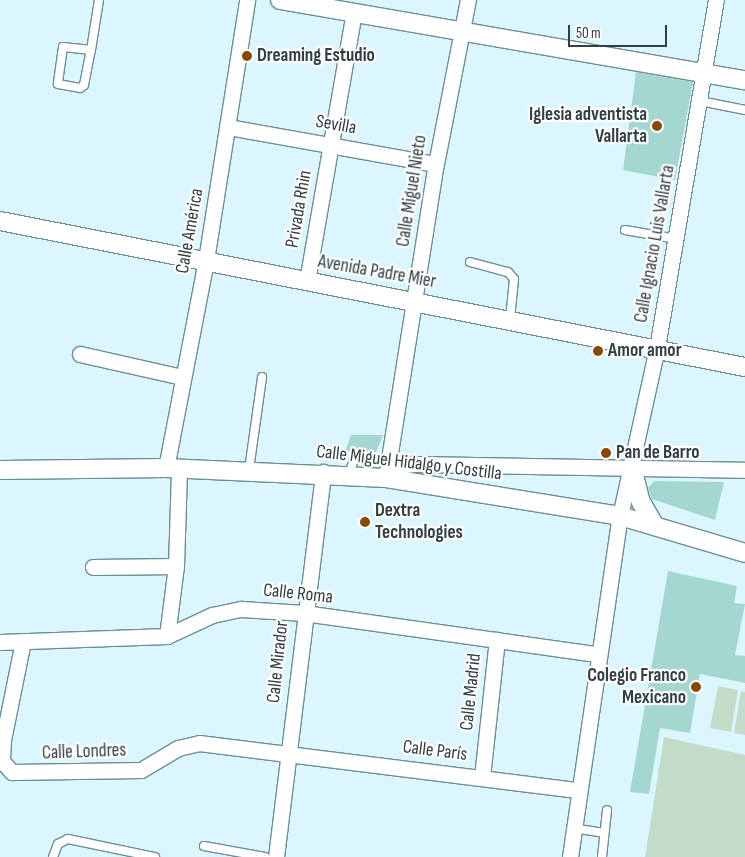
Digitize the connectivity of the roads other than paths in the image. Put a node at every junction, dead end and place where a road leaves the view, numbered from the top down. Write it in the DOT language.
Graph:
graph roads {
  1 [pos="99,0"];
  2 [pos="247,0"];
  3 [pos="280,0"];
  4 [pos="468,0"];
  5 [pos="716,0"];
  6 [pos="354,12"];
  7 [pos="462,32"];
  8 [pos="91,50"];
  9 [pos="705,73"];
  10 [pos="745,80"];
  11 [pos="700,101"];
  12 [pos="745,110"];
  13 [pos="228,127"];
  14 [pos="330,144"];
  15 [pos="436,164"];
  16 [pos="0,221"];
  17 [pos="625,230"];
  18 [pos="677,239"];
  19 [pos="206,260"];
  20 [pos="470,262"];
  21 [pos="307,281"];
  22 [pos="415,300"];
  23 [pos="510,319"];
  24 [pos="657,348"];
  25 [pos="80,354"];
  26 [pos="745,367"];
  27 [pos="182,377"];
  28 [pos="262,377"];
  29 [pos="356,454"];
  30 [pos="632,467"];
  31 [pos="172,468"];
  32 [pos="0,470"];
  33 [pos="249,470"];
  34 [pos="745,470"];
  35 [pos="323,472"];
  36 [pos="349,474"];
  37 [pos="388,478"];
  38 [pos="620,516"];
  39 [pos="655,526"];
  40 [pos="745,553"];
  41 [pos="176,566"];
  42 [pos="93,567"];
  43 [pos="304,613"];
  44 [pos="167,636"];
  45 [pos="497,640"];
  46 [pos="23,641"];
  47 [pos="0,642"];
  48 [pos="596,654"];
  49 [pos="288,752"];
  50 [pos="482,777"];
  51 [pos="577,790"];
  52 [pos="607,810"];
  53 [pos="573,828"];
  54 [pos="604,833"];
  55 [pos="204,846"];
  56 [pos="53,857"];
  57 [pos="155,857"];
  58 [pos="265,857"];
  59 [pos="276,857"];
  60 [pos="570,857"];
  61 [pos="602,857"];
  1 -- 8 [label="lane"];
  2 -- 13 [label="street, Calle América"];
  3 -- 6 [label="street"];
  4 -- 7 [label="street, Calle Miguel Nieto"];
  5 -- 9 [label="street, Calle Ignacio Luis Vallarta"];
  6 -- 7 [label="street"];
  6 -- 14 [label="street, Privada Rhin"];
  7 -- 9 [label="street"];
  7 -- 15 [label="street, Calle Miguel Nieto"];
  8 -- 8 [label="lane"];
  9 -- 10 [label="street"];
  9 -- 11 [label="street, Calle Ignacio Luis Vallarta"];
  11 -- 12 [label="lane"];
  11 -- 18 [label="street, Calle Ignacio Luis Vallarta"];
  13 -- 14 [label="street, Sevilla"];
  13 -- 19 [label="street, Calle América"];
  14 -- 15 [label="street, Sevilla"];
  14 -- 21 [label="street, Privada Rhin"];
  15 -- 22 [label="street, Calle Miguel Nieto"];
  16 -- 19 [label="street, Avenida Padre Mier"];
  17 -- 18 [label="lane"];
  18 -- 24 [label="street, Calle Ignacio Luis Vallarta"];
  19 -- 21 [label="street, Avenida Padre Mier"];
  19 -- 27 [label="street, Calle América"];
  20 -- 23 [label="lane"];
  21 -- 22 [label="street, Avenida Padre Mier"];
  22 -- 23 [label="street, Avenida Padre Mier"];
  22 -- 37 [label="street, Calle Miguel Nieto"];
  23 -- 24 [label="street, Avenida Padre Mier"];
  24 -- 26 [label="street, Avenida Padre Mier"];
  24 -- 30 [label="street, Calle Ignacio Luis Vallarta"];
  25 -- 27 [label="street"];
  27 -- 31 [label="street, Calle América"];
  28 -- 33 [label="lane"];
  29 -- 36 [label="lane"];
  30 -- 34 [label="street"];
  30 -- 37 [label="street"];
  30 -- 38 [label="street, Calle Ignacio Luis Vallarta"];
  30 -- 39 [label="street"];
  31 -- 32 [label="street, Calle Miguel Hidalgo y Costilla"];
  31 -- 33 [label="street, Calle Miguel Hidalgo y Costilla"];
  31 -- 41 [label="street, Calle América"];
  33 -- 35 [label="street, Calle Miguel Hidalgo y Costilla"];
  35 -- 36 [label="street, Calle Miguel Hidalgo y Costilla"];
  35 -- 43 [label="street, Calle Mirador"];
  36 -- 37 [label="street, Calle Miguel Hidalgo y Costilla"];
  37 -- 38 [label="street, Calle Miguel Hidalgo y Costilla"];
  38 -- 39 [label="street, Calle Miguel Hidalgo y Costilla"];
  38 -- 48 [label="street, Calle Ignacio Luis Vallarta"];
  39 -- 40 [label="street, Calle Miguel Hidalgo y Costilla"];
  41 -- 42 [label="street"];
  41 -- 44 [label="street, Calle América"];
  43 -- 44 [label="street, Calle Roma"];
  43 -- 45 [label="street, Calle Roma"];
  43 -- 49 [label="street, Calle Mirador"];
  44 -- 46 [label="street, Calle Roma"];
  45 -- 48 [label="street, Calle Roma"];
  45 -- 50 [label="street, Calle Madrid"];
  46 -- 47 [label="street, Calle Roma"];
  46 -- 49 [label="street, Calle Londres"];
  48 -- 51 [label="street, Calle Ignacio Luis Vallarta"];
  49 -- 50 [label="street, Calle París"];
  49 -- 59 [label="street, Calle Mirador"];
  50 -- 51 [label="street, Calle París"];
  51 -- 53 [label="street, Calle Ignacio Luis Vallarta"];
  52 -- 54 [label="lane"];
  53 -- 54 [label="lane"];
  53 -- 60 [label="street, Calle Ignacio Luis Vallarta"];
  54 -- 61 [label="lane"];
  55 -- 58 [label="lane"];
  56 -- 57 [label="lane"];
}
